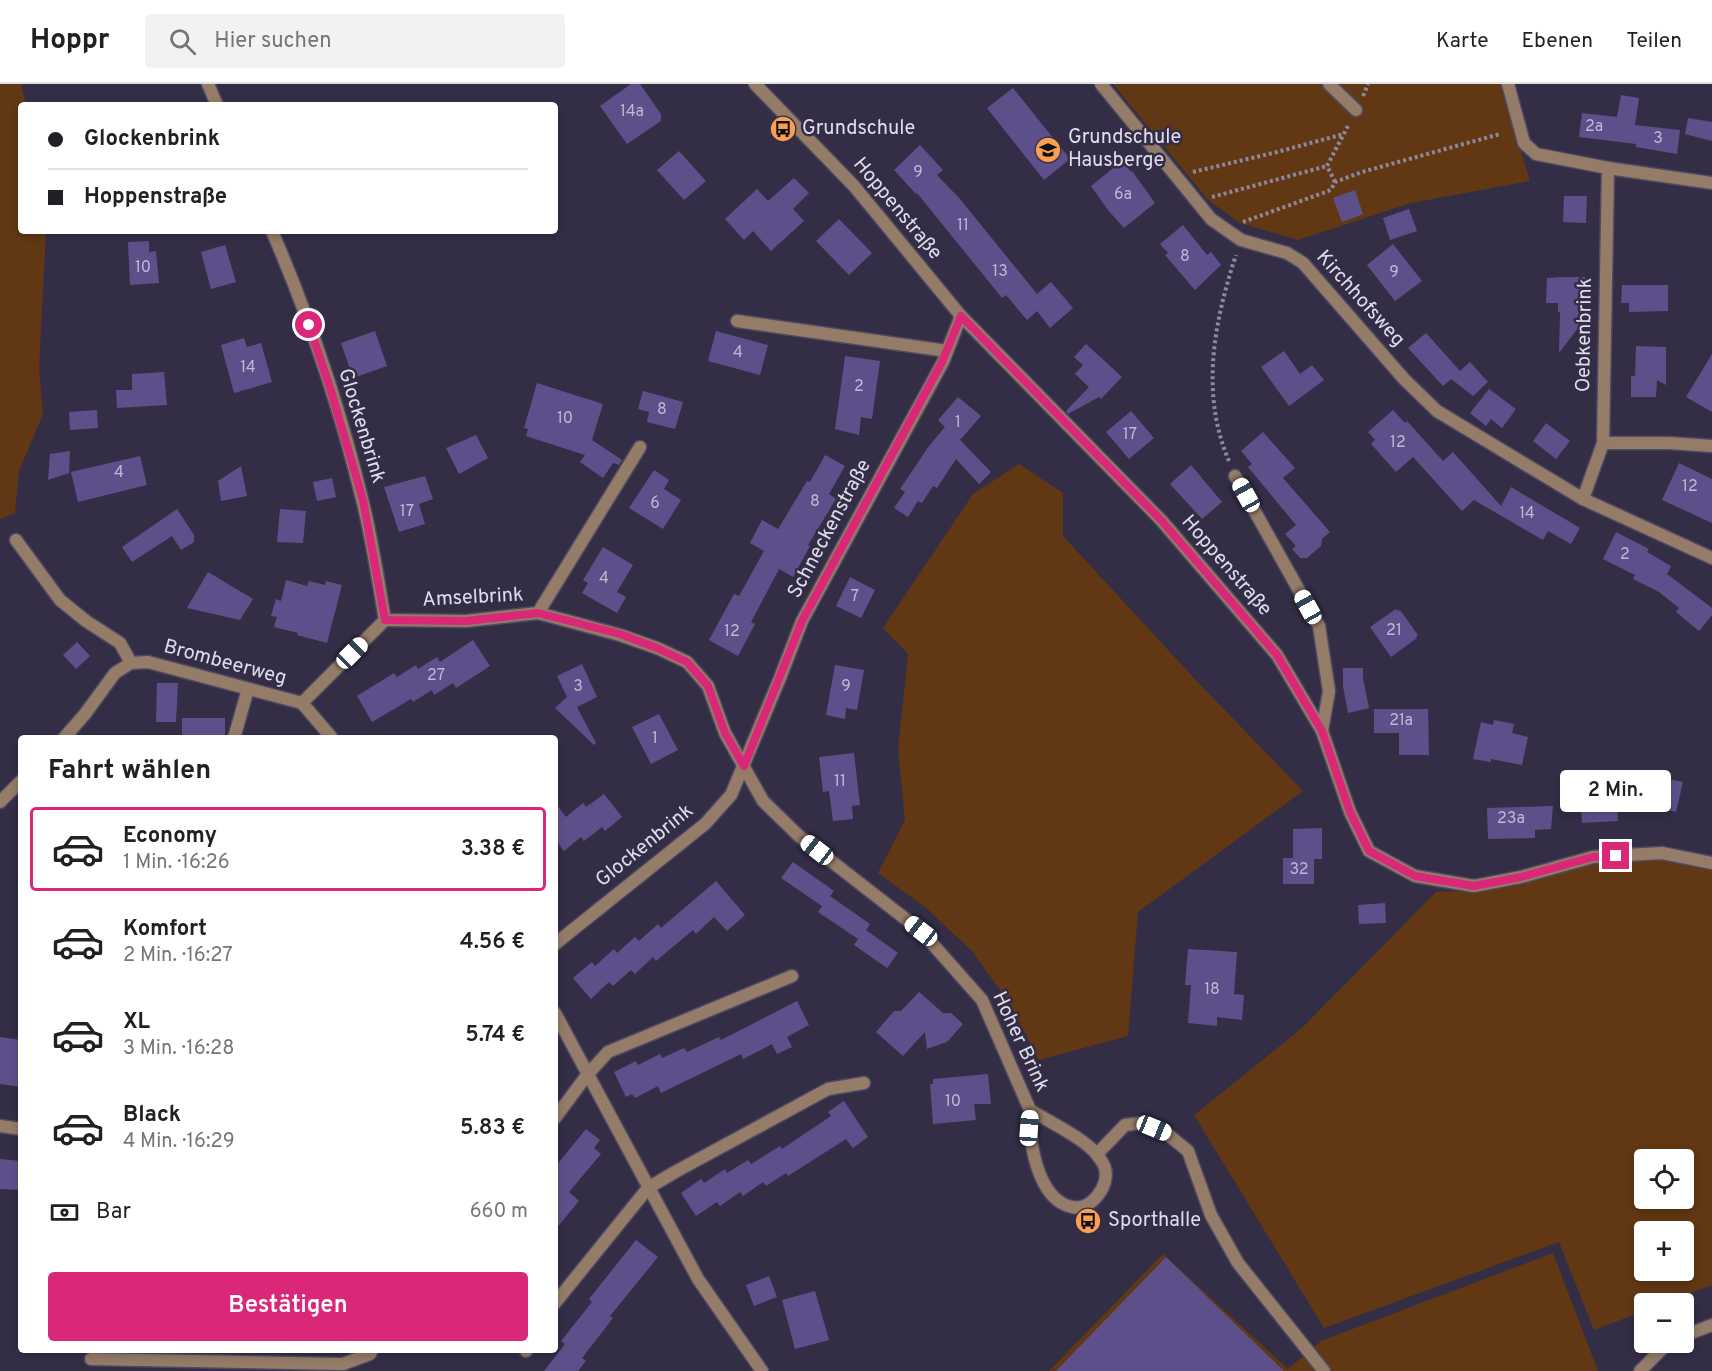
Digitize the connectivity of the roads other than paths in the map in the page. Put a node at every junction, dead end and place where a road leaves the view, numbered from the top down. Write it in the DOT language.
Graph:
graph roads {
  1 [pos="208,84"];
  2 [pos="755,84"];
  3 [pos="1101,84"];
  4 [pos="1329,84"];
  5 [pos="1508,84"];
  6 [pos="216,102"];
  7 [pos="1356,110"];
  8 [pos="1608,168"];
  9 [pos="1712,183"];
  10 [pos="273,234"];
  11 [pos="961,316"];
  12 [pos="737,321"];
  13 [pos="947,351"];
  14 [pos="1603,443"];
  15 [pos="1712,446"];
  16 [pos="640,447"];
  17 [pos="1235,476"];
  18 [pos="1583,499"];
  19 [pos="16,540"];
  20 [pos="1712,558"];
  21 [pos="538,613"];
  22 [pos="385,620"];
  23 [pos="131,663"];
  24 [pos="248,689"];
  25 [pos="302,703"];
  26 [pos="1322,731"];
  27 [pos="67,735"];
  28 [pos="235,735"];
  29 [pos="329,735"];
  30 [pos="744,766"];
  31 [pos="18,785"];
  32 [pos="0,802"];
  33 [pos="1712,863"];
  34 [pos="558,942"];
  35 [pos="792,976"];
  36 [pos="558,1019"];
  37 [pos="587,1075"];
  38 [pos="864,1083"];
  39 [pos="1030,1110"];
  40 [pos="558,1114"];
  41 [pos="0,1126"];
  42 [pos="18,1129"];
  43 [pos="1097,1154"];
  44 [pos="648,1188"];
  45 [pos="558,1299"];
  46 [pos="1712,1324"];
  47 [pos="1694,1331"];
  48 [pos="370,1353"];
  49 [pos="1658,1353"];
  50 [pos="91,1359"];
  51 [pos="762,1371"];
  52 [pos="1324,1371"];
  53 [pos="1640,1371"];
  1 -- 6 [label="street"];
  2 -- 11 [label="street, Hoppenstraße"];
  3 -- 18 [label="street, Kirchhofsweg"];
  4 -- 7 [label="street"];
  5 -- 8 [label="street"];
  8 -- 9 [label="street"];
  8 -- 14 [label="street, Oebkenbrink"];
  10 -- 22 [label="street, Glockenbrink"];
  11 -- 13 [label="street, Schneckenstraße"];
  11 -- 26 [label="street, Hoppenstraße"];
  12 -- 13 [label="street"];
  13 -- 30 [label="street, Schneckenstraße"];
  14 -- 15 [label="street"];
  14 -- 18 [label="street, Oebkenbrink"];
  16 -- 21 [label="street"];
  17 -- 26 [label="street"];
  18 -- 20 [label="street, Kirchhofsweg"];
  19 -- 23 [label="street"];
  21 -- 22 [label="street, Amselbrink"];
  21 -- 30 [label="street, Amselbrink"];
  22 -- 25 [label="street"];
  23 -- 24 [label="street, Brombeerweg"];
  23 -- 27 [label="street"];
  24 -- 25 [label="street, Brombeerweg"];
  24 -- 28 [label="street"];
  25 -- 29 [label="street"];
  26 -- 33 [label="street, Hoppenstraße"];
  30 -- 34 [label="street, Glockenbrink"];
  30 -- 39 [label="street, Hoher Brink"];
  31 -- 32 [label="street"];
  35 -- 37 [label="street"];
  36 -- 37 [label="street"];
  37 -- 40 [label="street"];
  37 -- 44 [label="street"];
  38 -- 44 [label="street"];
  39 -- 43 [label="street, Hoher Brink"];
  39 -- 43 [label="street, Hoher Brink"];
  41 -- 42 [label="street"];
  43 -- 52 [label="street"];
  44 -- 45 [label="street"];
  44 -- 51 [label="street"];
  46 -- 47 [label="street"];
  48 -- 50 [label="street"];
  49 -- 53 [label="street"];
}
